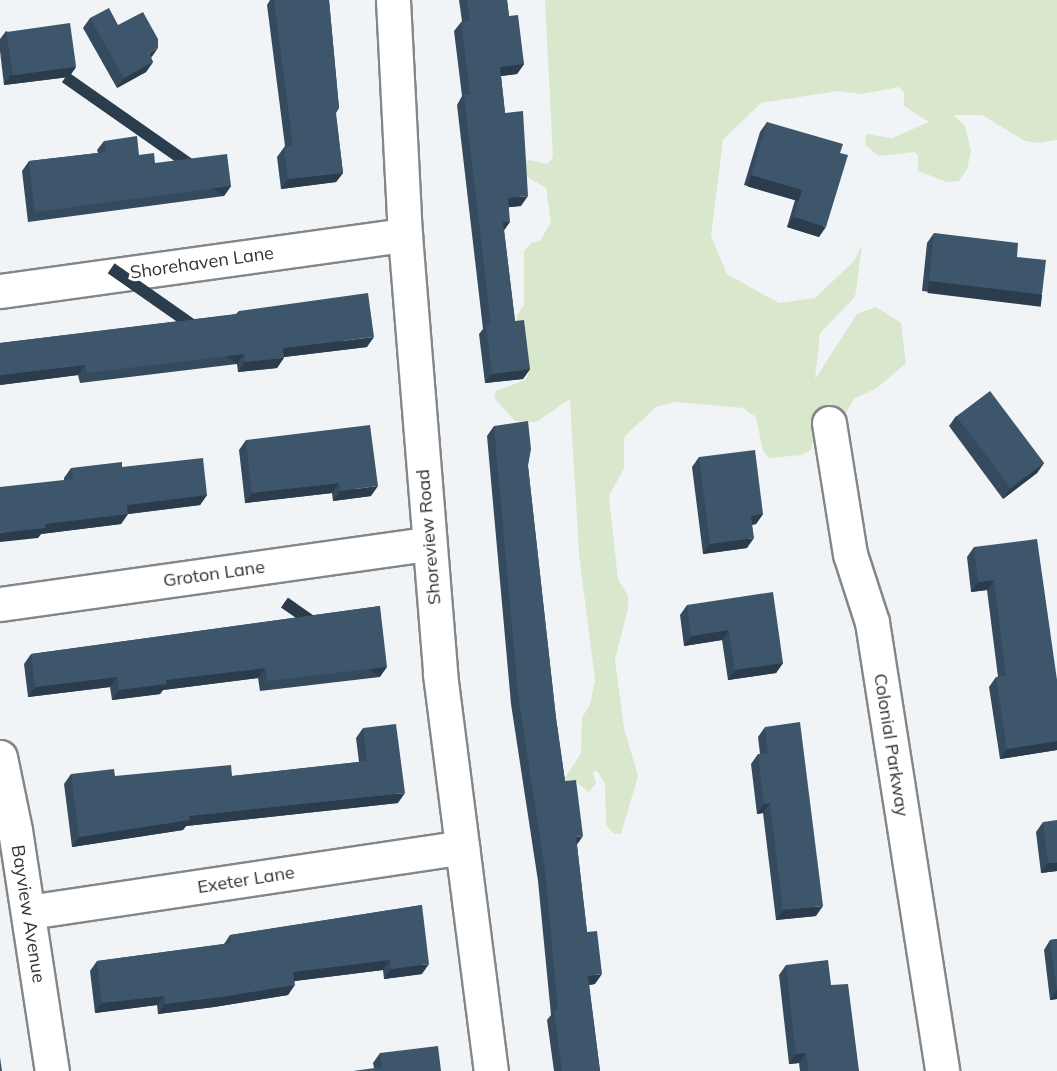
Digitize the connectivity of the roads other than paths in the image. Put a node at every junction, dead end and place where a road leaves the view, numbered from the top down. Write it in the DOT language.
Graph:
graph roads {
  1 [pos="393,0"];
  2 [pos="405,235"];
  3 [pos="0,291"];
  4 [pos="829,423"];
  5 [pos="429,544"];
  6 [pos="0,604"];
  7 [pos="0,757"];
  8 [pos="462,847"];
  9 [pos="29,912"];
  10 [pos="52,1071"];
  11 [pos="491,1071"];
  12 [pos="942,1071"];
  1 -- 2 [label="street, Shoreview Road"];
  2 -- 3 [label="street, Shorehaven Lane"];
  2 -- 5 [label="street, Shoreview Road"];
  4 -- 12 [label="street, Colonial Parkway"];
  5 -- 6 [label="street, Groton Lane"];
  5 -- 8 [label="street, Shoreview Road"];
  7 -- 9 [label="street, Bayview Avenue"];
  8 -- 9 [label="street, Exeter Lane"];
  8 -- 11 [label="street, Shoreview Road"];
  9 -- 10 [label="street, Bayview Avenue"];
}
